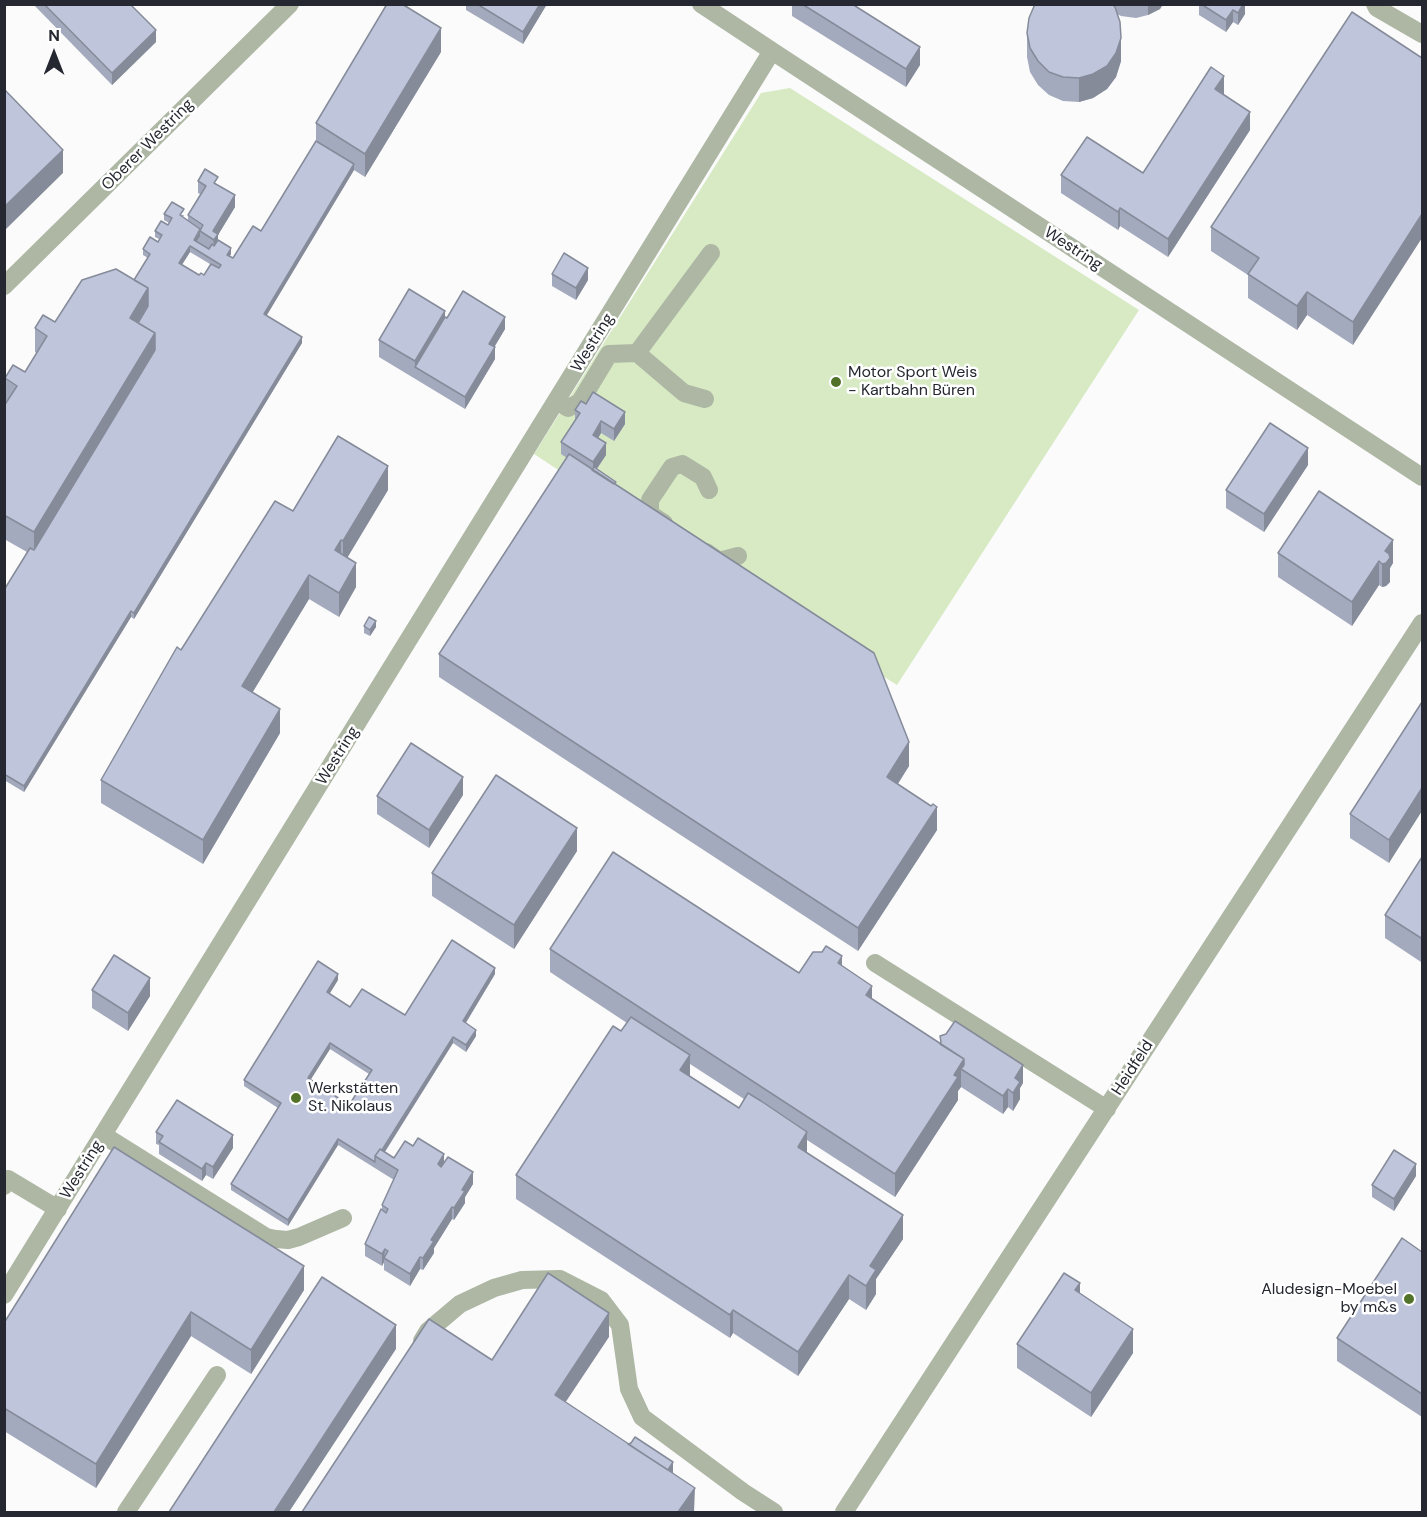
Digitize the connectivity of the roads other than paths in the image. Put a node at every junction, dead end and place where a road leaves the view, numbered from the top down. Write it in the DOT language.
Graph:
graph roads {
  1 [pos="290,4"];
  2 [pos="701,4"];
  3 [pos="1375,4"];
  4 [pos="1422,34"];
  5 [pos="772,51"];
  6 [pos="711,253"];
  7 [pos="4,286"];
  8 [pos="637,353"];
  9 [pos="705,399"];
  10 [pos="557,401"];
  11 [pos="1422,477"];
  12 [pos="709,490"];
  13 [pos="738,556"];
  14 [pos="1422,623"];
  15 [pos="875,963"];
  16 [pos="1107,1109"];
  17 [pos="103,1134"];
  18 [pos="4,1186"];
  19 [pos="57,1209"];
  20 [pos="343,1218"];
  21 [pos="4,1295"];
  22 [pos="410,1360"];
  23 [pos="217,1374"];
  24 [pos="126,1512"];
  25 [pos="774,1512"];
  26 [pos="844,1512"];
  1 -- 7 [label="street, Oberer Westring"];
  2 -- 5 [label="street"];
  3 -- 4 [label="street"];
  5 -- 10 [label="street, Westring"];
  5 -- 11 [label="street, Westring"];
  6 -- 8 [label="street"];
  8 -- 9 [label="street"];
  8 -- 10 [label="street"];
  10 -- 17 [label="street, Westring"];
  12 -- 13 [label="street"];
  14 -- 16 [label="street, Heidfeld"];
  15 -- 16 [label="street"];
  16 -- 26 [label="street, Heidfeld"];
  17 -- 19 [label="street, Westring"];
  17 -- 20 [label="street"];
  18 -- 19 [label="street"];
  19 -- 21 [label="street, Westring"];
  22 -- 25 [label="street"];
  23 -- 24 [label="street"];
}
